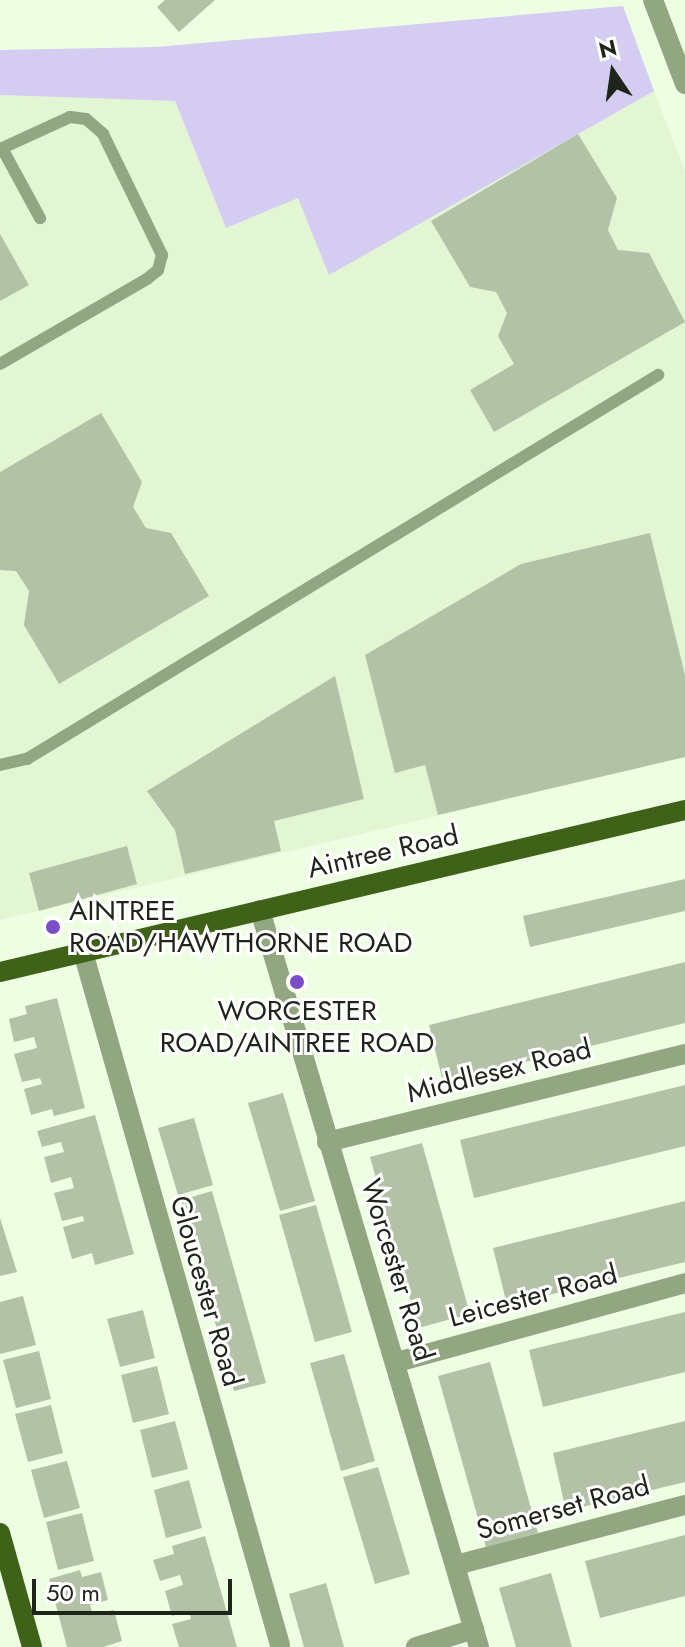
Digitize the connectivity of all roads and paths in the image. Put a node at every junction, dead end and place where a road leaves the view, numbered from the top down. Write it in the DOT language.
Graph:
graph roads {
  1 [pos="653,0"];
  2 [pos="685,84"];
  3 [pos="1,148"];
  4 [pos="40,218"];
  5 [pos="0,364"];
  6 [pos="658,375"];
  7 [pos="0,765"];
  8 [pos="685,810"];
  9 [pos="260,910"];
  10 [pos="83,952"];
  11 [pos="0,972"];
  12 [pos="685,1054"];
  13 [pos="327,1142"];
  14 [pos="685,1283"];
  15 [pos="397,1362"];
  16 [pos="685,1505"];
  17 [pos="0,1533"];
  18 [pos="456,1565"];
  19 [pos="6,1579"];
  20 [pos="476,1638"];
  21 [pos="280,1645"];
  22 [pos="32,1647"];
  23 [pos="416,1647"];
  1 -- 2 [label="street"];
  3 -- 4 [label="lane"];
  3 -- 5 [label="lane"];
  6 -- 7 [label="lane"];
  8 -- 9 [label="main road, Aintree Road"];
  9 -- 10 [label="main road, Aintree Road"];
  9 -- 13 [label="street, Worcester Road"];
  10 -- 11 [label="main road, Aintree Road"];
  10 -- 21 [label="street, Gloucester Road"];
  12 -- 13 [label="street, Middlesex Road"];
  13 -- 15 [label="street, Worcester Road"];
  14 -- 15 [label="street, Leicester Road"];
  15 -- 18 [label="street, Worcester Road"];
  16 -- 18 [label="street, Somerset Road"];
  17 -- 19 [label="main road"];
  18 -- 20 [label="street, Worcester Road"];
  19 -- 22 [label="main road"];
  20 -- 23 [label="street"];
}
